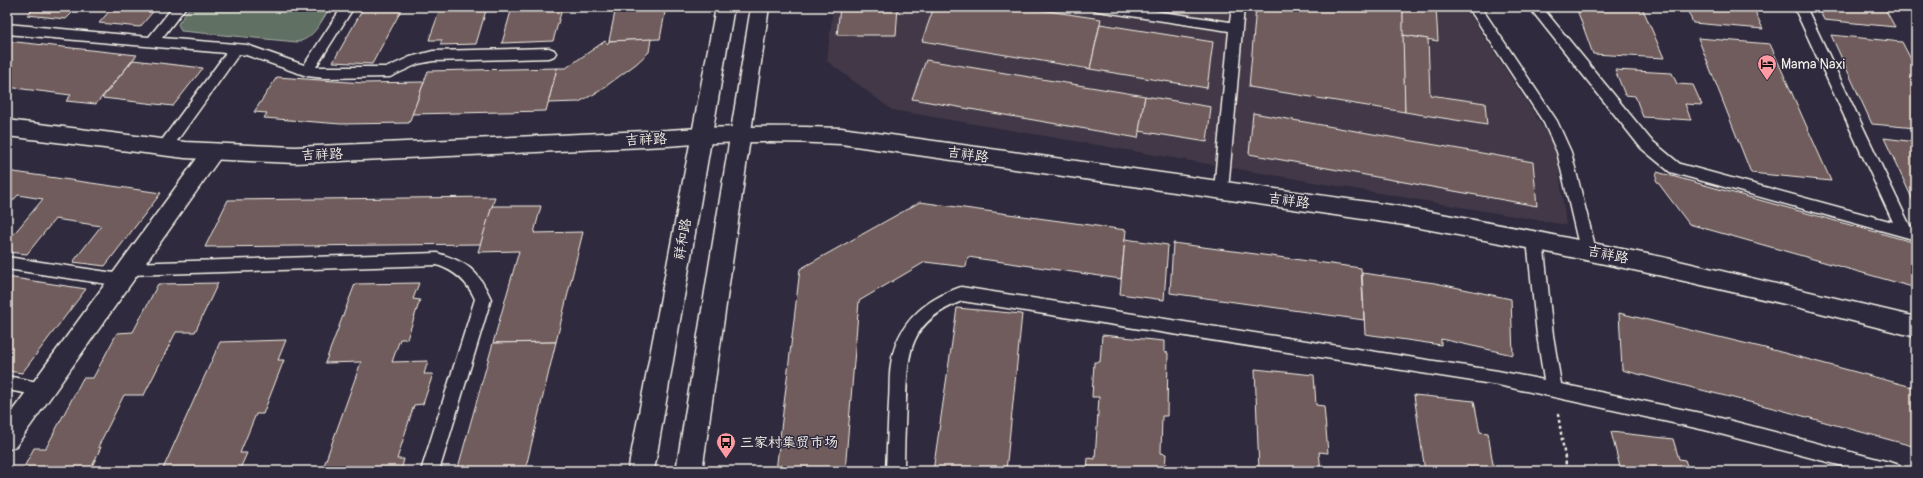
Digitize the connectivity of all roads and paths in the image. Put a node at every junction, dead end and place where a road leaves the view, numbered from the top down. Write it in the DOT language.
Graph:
graph roads {
  1 [pos="180,7"];
  2 [pos="348,7"];
  3 [pos="725,7"];
  4 [pos="760,7"];
  5 [pos="1098,7"];
  6 [pos="1238,7"];
  7 [pos="1474,7"];
  8 [pos="1535,7"];
  9 [pos="1800,7"];
  10 [pos="1236,27"];
  11 [pos="7,29"];
  12 [pos="152,42"];
  13 [pos="236,49"];
  14 [pos="549,53"];
  15 [pos="307,71"];
  16 [pos="7,128"];
  17 [pos="740,134"];
  18 [pos="701,135"];
  19 [pos="164,148"];
  20 [pos="213,152"];
  21 [pos="1221,190"];
  22 [pos="1910,232"];
  23 [pos="1535,240"];
  24 [pos="1588,250"];
  25 [pos="7,263"];
  26 [pos="125,275"];
  27 [pos="1916,327"];
  28 [pos="7,383"];
  29 [pos="42,388"];
  30 [pos="1554,389"];
  31 [pos="7,438"];
  32 [pos="430,471"];
  33 [pos="641,471"];
  34 [pos="689,471"];
  35 [pos="895,471"];
  36 [pos="1566,471"];
  37 [pos="1893,471"];
  1 -- 12 [label="lane"];
  2 -- 15 [label="lane"];
  3 -- 18 [label="street, 祥和路"];
  4 -- 17 [label="street"];
  5 -- 10 [label="lane"];
  6 -- 10 [label="lane"];
  7 -- 24 [label="lane"];
  8 -- 22 [label="lane"];
  9 -- 22 [label="lane"];
  10 -- 21 [label="lane"];
  11 -- 12 [label="lane"];
  12 -- 13 [label="lane"];
  13 -- 15 [label="lane"];
  13 -- 19 [label="lane"];
  14 -- 15 [label="lane"];
  16 -- 19 [label="street, 吉祥路"];
  17 -- 18 [label="street, 吉祥路"];
  17 -- 21 [label="street, 吉祥路"];
  17 -- 34 [label="street"];
  18 -- 20 [label="street, 吉祥路"];
  18 -- 33 [label="street, 祥和路"];
  19 -- 20 [label="street, 吉祥路"];
  20 -- 26 [label="street"];
  21 -- 23 [label="street, 吉祥路"];
  23 -- 24 [label="street, 吉祥路"];
  23 -- 30 [label="lane"];
  24 -- 27 [label="street, 吉祥路"];
  25 -- 26 [label="lane"];
  26 -- 29 [label="street"];
  26 -- 32 [label="lane"];
  28 -- 29 [label="lane"];
  29 -- 31 [label="street"];
  30 -- 35 [label="lane"];
  30 -- 36 [label="path"];
  30 -- 37 [label="lane"];
}
